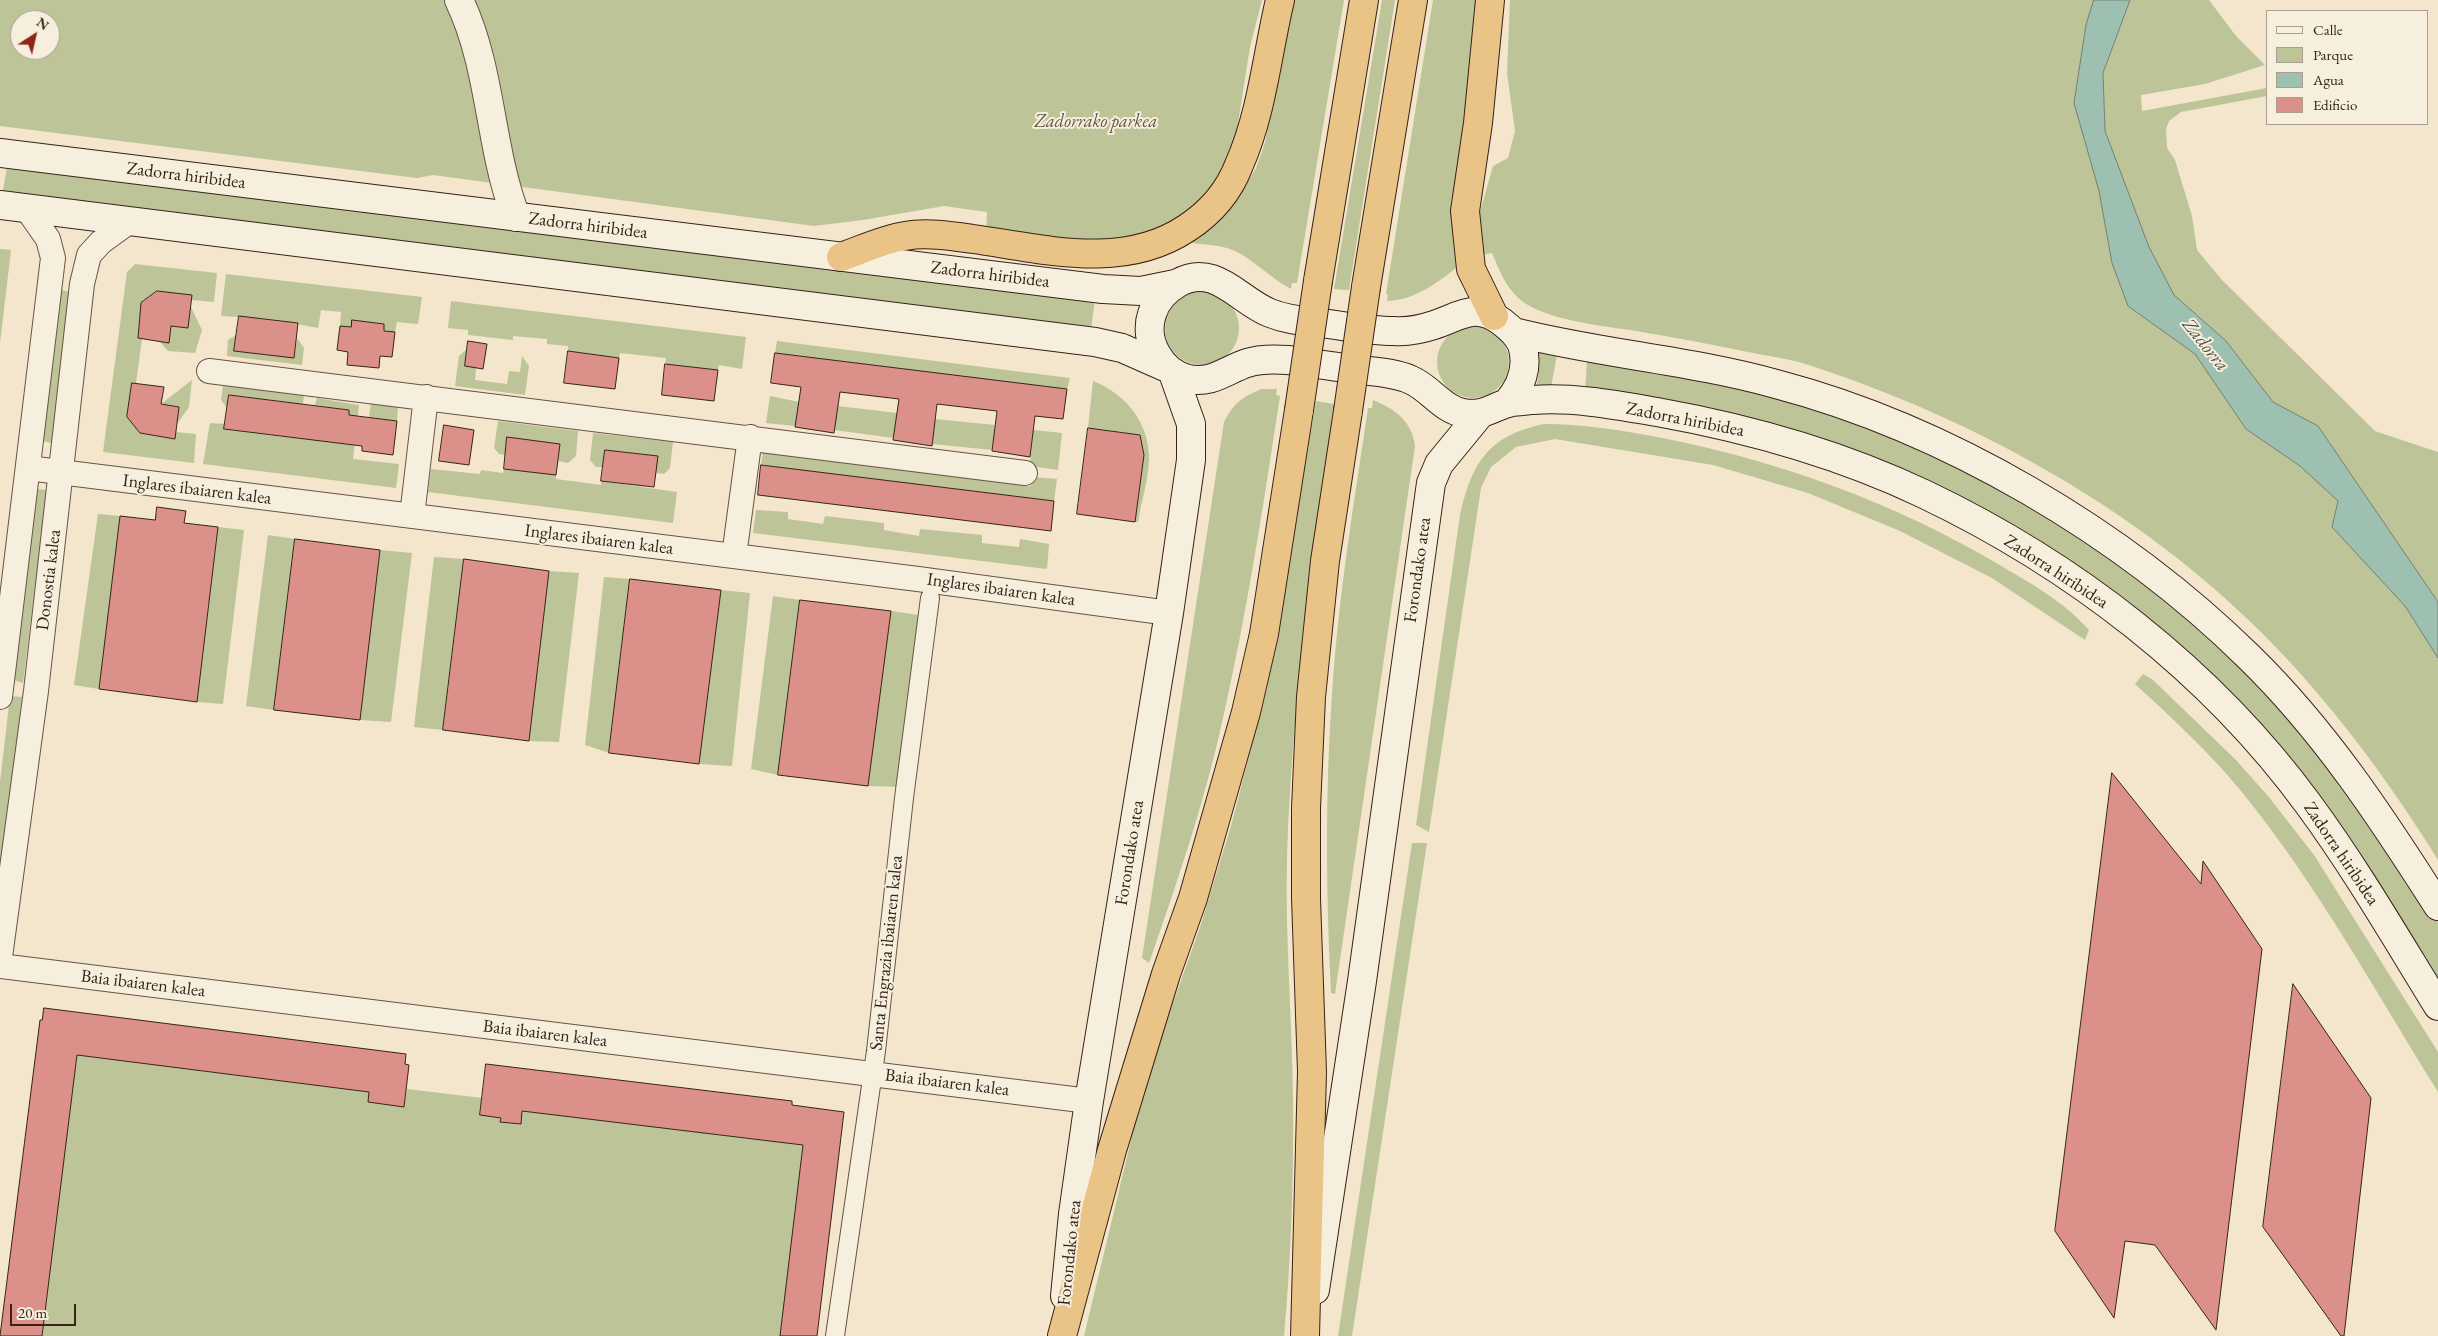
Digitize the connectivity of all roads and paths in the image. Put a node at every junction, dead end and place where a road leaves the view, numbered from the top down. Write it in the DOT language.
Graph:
graph roads {
  1 [pos="459,0"];
  2 [pos="1280,0"];
  3 [pos="1364,0"];
  4 [pos="1413,0"];
  5 [pos="1490,0"];
  6 [pos="0,153"];
  7 [pos="0,205"];
  8 [pos="27,209"];
  9 [pos="516,217"];
  10 [pos="130,221"];
  11 [pos="840,257"];
  12 [pos="1175,284"];
  13 [pos="1504,324"];
  14 [pos="1169,370"];
  15 [pos="210,371"];
  16 [pos="426,397"];
  17 [pos="1507,402"];
  18 [pos="1480,414"];
  19 [pos="750,437"];
  20 [pos="28,468"];
  21 [pos="61,473"];
  22 [pos="1025,473"];
  23 [pos="412,516"];
  24 [pos="734,556"];
  25 [pos="930,598"];
  26 [pos="1169,613"];
  27 [pos="0,697"];
  28 [pos="2438,906"];
  29 [pos="0,957"];
  30 [pos="0,966"];
  31 [pos="2438,1006"];
  32 [pos="872,1075"];
  33 [pos="1089,1101"];
  34 [pos="835,1336"];
  35 [pos="1062,1336"];
  36 [pos="1307,1336"];
  1 -- 9 [label="main road"];
  2 -- 11 [label="highway"];
  3 -- 35 [label="highway, bridge"];
  4 -- 36 [label="highway, bridge"];
  5 -- 13 [label="highway"];
  6 -- 9 [label="main road, Zadorra hiribidea"];
  7 -- 8 [label="main road"];
  8 -- 10 [label="main road"];
  8 -- 20 [label="street, Donostia kalea"];
  9 -- 11 [label="main road, Zadorra hiribidea"];
  10 -- 14 [label="main road"];
  10 -- 21 [label="street, Donostia kalea"];
  11 -- 12 [label="main road, Zadorra hiribidea"];
  12 -- 13 [label="main road, Zadorra hiribidea"];
  12 -- 14 [label="main road, Forondako atea"];
  13 -- 17 [label="main road"];
  13 -- 28 [label="main road"];
  14 -- 18 [label="main road"];
  14 -- 26 [label="main road, Forondako atea"];
  15 -- 16 [label="street"];
  16 -- 19 [label="street"];
  16 -- 23 [label="street"];
  17 -- 18 [label="main road"];
  17 -- 31 [label="main road, Zadorra hiribidea"];
  18 -- 36 [label="main road, Forondako atea"];
  19 -- 22 [label="street"];
  19 -- 24 [label="street"];
  20 -- 21 [label="street, Inglares ibaiaren kalea"];
  20 -- 27 [label="street, Donostia kalea"];
  21 -- 23 [label="street, Inglares ibaiaren kalea"];
  21 -- 29 [label="street, Donostia kalea"];
  23 -- 24 [label="street, Inglares ibaiaren kalea"];
  24 -- 26 [label="street, Inglares ibaiaren kalea"];
  25 -- 32 [label="street, Santa Engrazia ibaiaren kalea"];
  26 -- 33 [label="main road, Forondako atea"];
  30 -- 32 [label="street, Baia ibaiaren kalea"];
  32 -- 33 [label="street, Baia ibaiaren kalea"];
  32 -- 34 [label="street, Santa Engrazia ibaiaren kalea"];
  33 -- 35 [label="main road, Forondako atea"];
}
